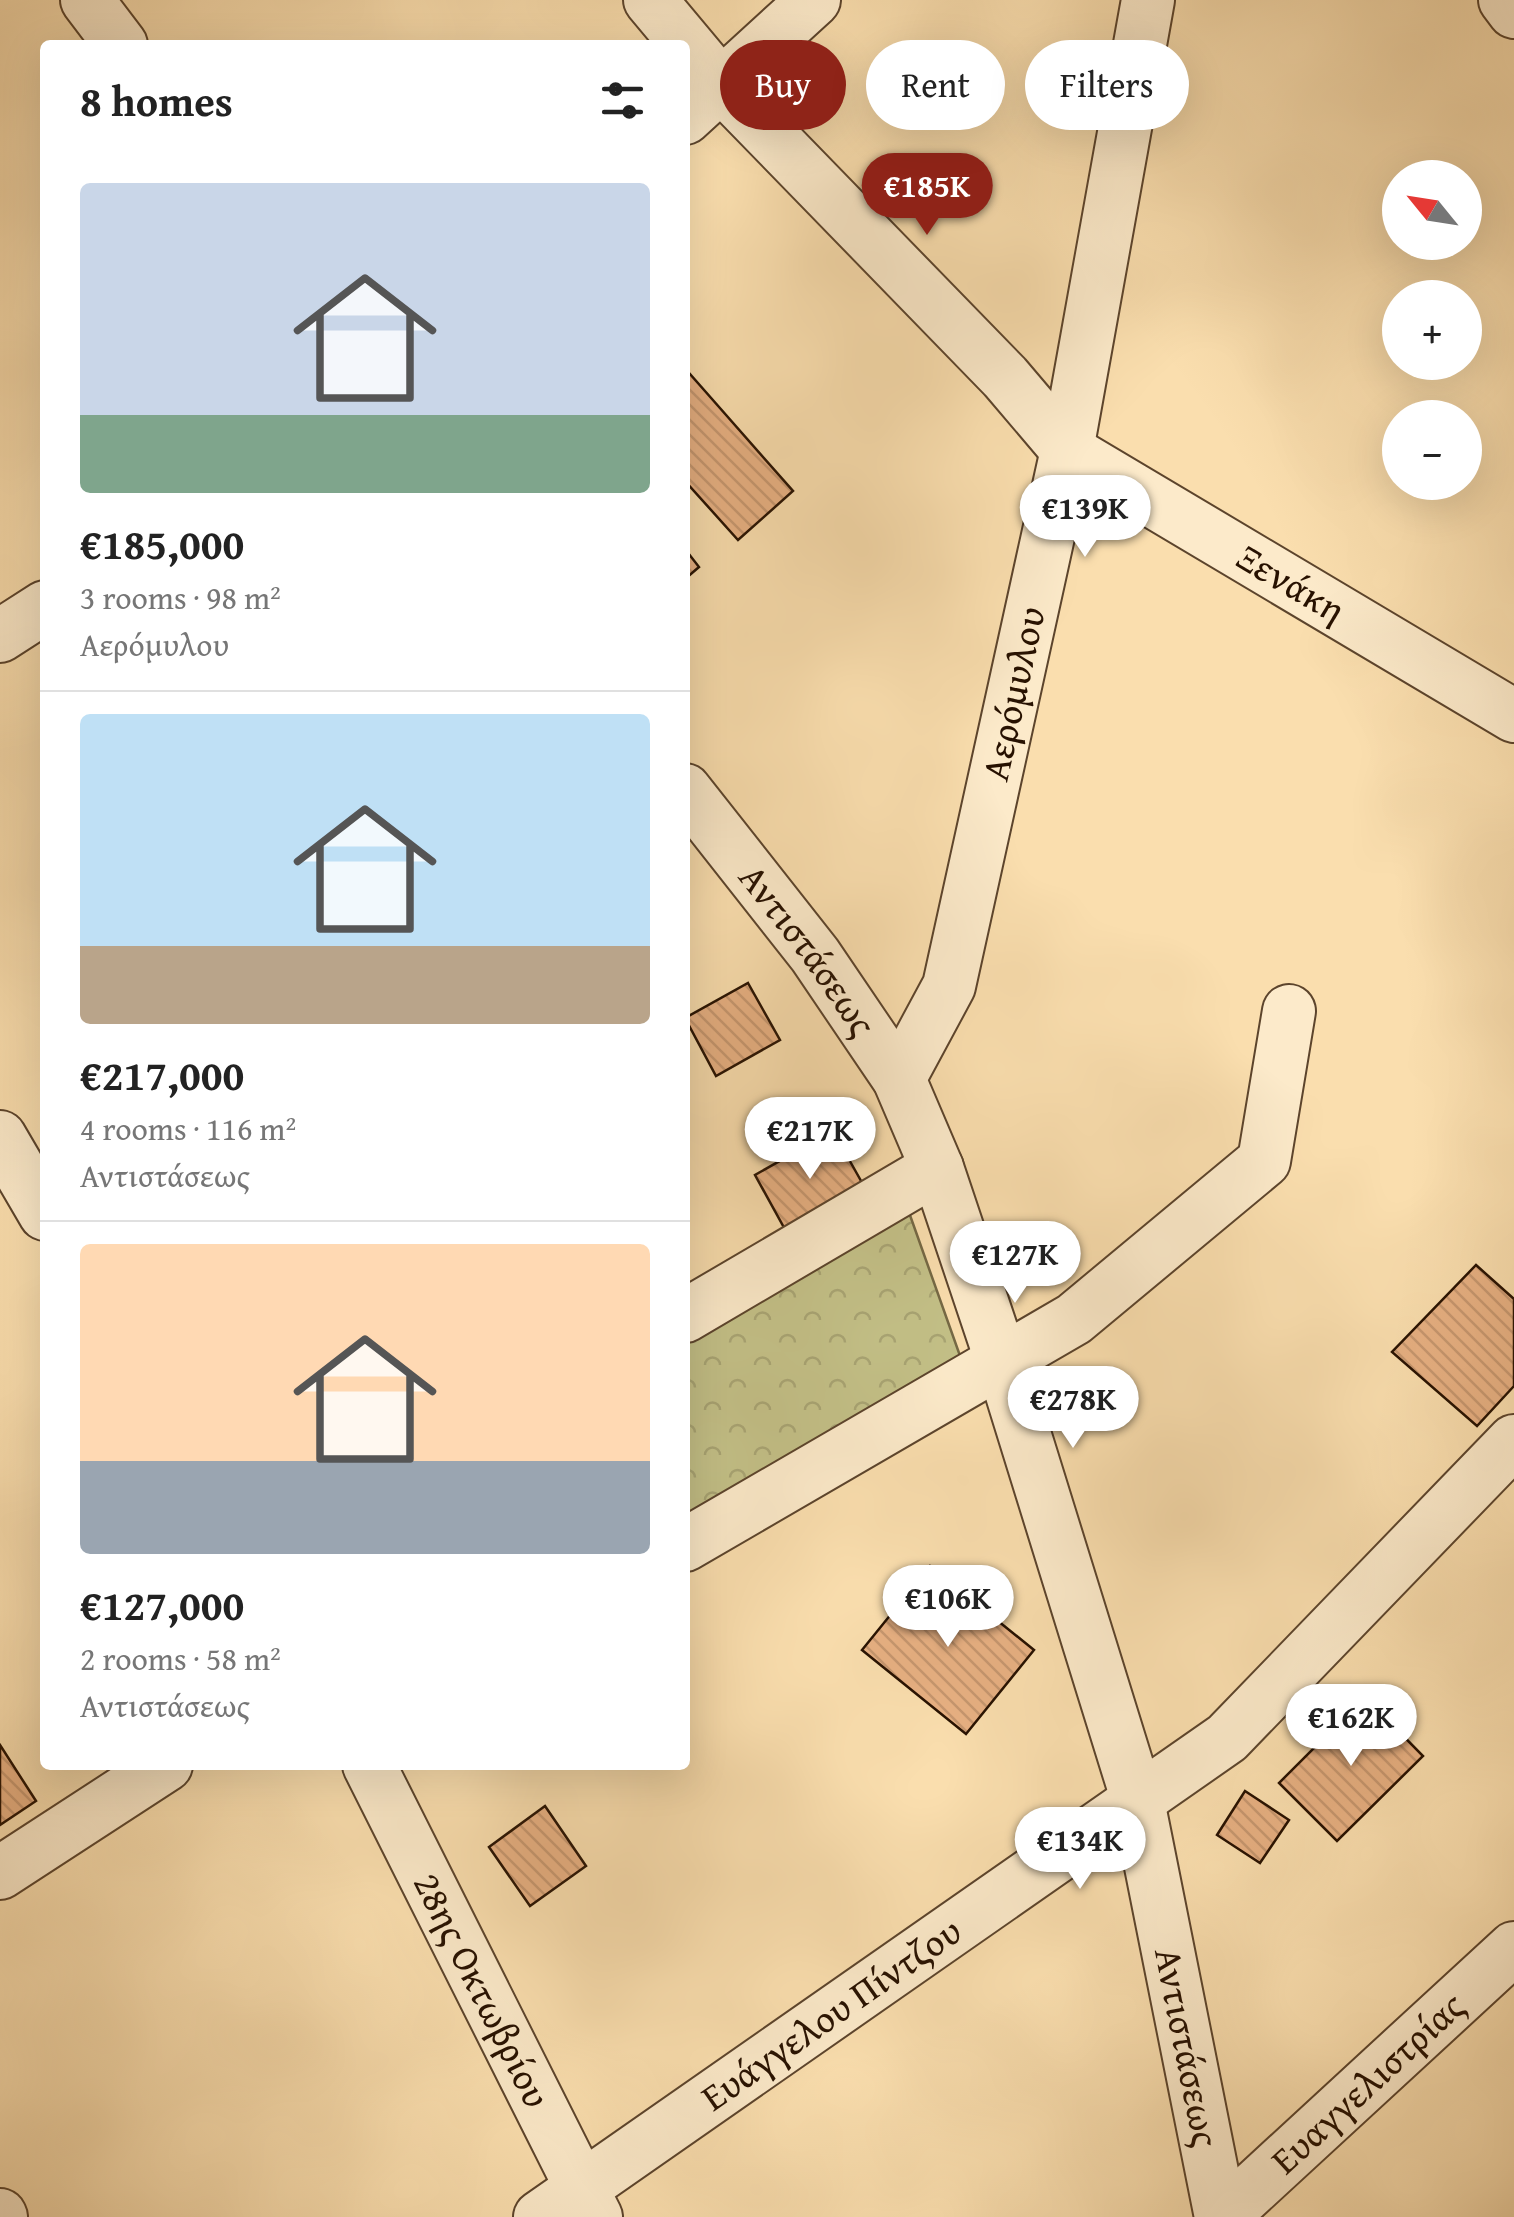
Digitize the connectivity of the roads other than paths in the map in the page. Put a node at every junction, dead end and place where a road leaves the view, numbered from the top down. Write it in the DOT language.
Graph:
graph roads {
  1 [pos="88,0"];
  2 [pos="650,0"];
  3 [pos="814,0"];
  4 [pos="1148,0"];
  5 [pos="1505,0"];
  6 [pos="1514,12"];
  7 [pos="118,40"];
  8 [pos="671,40"];
  9 [pos="690,77"];
  10 [pos="703,102"];
  11 [pos="1067,450"];
  12 [pos="40,610"];
  13 [pos="0,636"];
  14 [pos="1514,716"];
  15 [pos="690,796"];
  16 [pos="1289,1011"];
  17 [pos="899,1079"];
  18 [pos="0,1137"];
  19 [pos="937,1168"];
  20 [pos="29,1192"];
  21 [pos="690,1313"];
  22 [pos="1002,1362"];
  23 [pos="1514,1441"];
  24 [pos="690,1542"];
  25 [pos="158,1770"];
  26 [pos="371,1770"];
  27 [pos="1138,1800"];
  28 [pos="0,1874"];
  29 [pos="1514,1948"];
  30 [pos="573,2208"];
  31 [pos="1221,2217"];
  1 -- 7 [label="street"];
  2 -- 8 [label="street, Ξενάκη"];
  3 -- 10 [label="street"];
  4 -- 11 [label="street, Αερόμυλου"];
  5 -- 6 [label="street"];
  9 -- 10 [label="street, Ξενάκη"];
  10 -- 11 [label="street, Ξενάκη"];
  11 -- 14 [label="street, Ξενάκη"];
  11 -- 17 [label="street, Αερόμυλου"];
  12 -- 13 [label="street"];
  15 -- 17 [label="street, Αντιστάσεως"];
  16 -- 22 [label="street"];
  17 -- 19 [label="street, Αντιστάσεως"];
  18 -- 20 [label="street"];
  19 -- 21 [label="street"];
  19 -- 22 [label="street, Αντιστάσεως"];
  22 -- 24 [label="street"];
  22 -- 27 [label="street, Αντιστάσεως"];
  23 -- 27 [label="street, Ευάγγελου Πίντζου"];
  25 -- 28 [label="street"];
  26 -- 30 [label="street, 28ης Οκτωβρίου"];
  27 -- 30 [label="street, Ευάγγελου Πίντζου"];
  27 -- 31 [label="street, Αντιστάσεως"];
  29 -- 31 [label="street, Ευαγγελιστρίας"];
}
